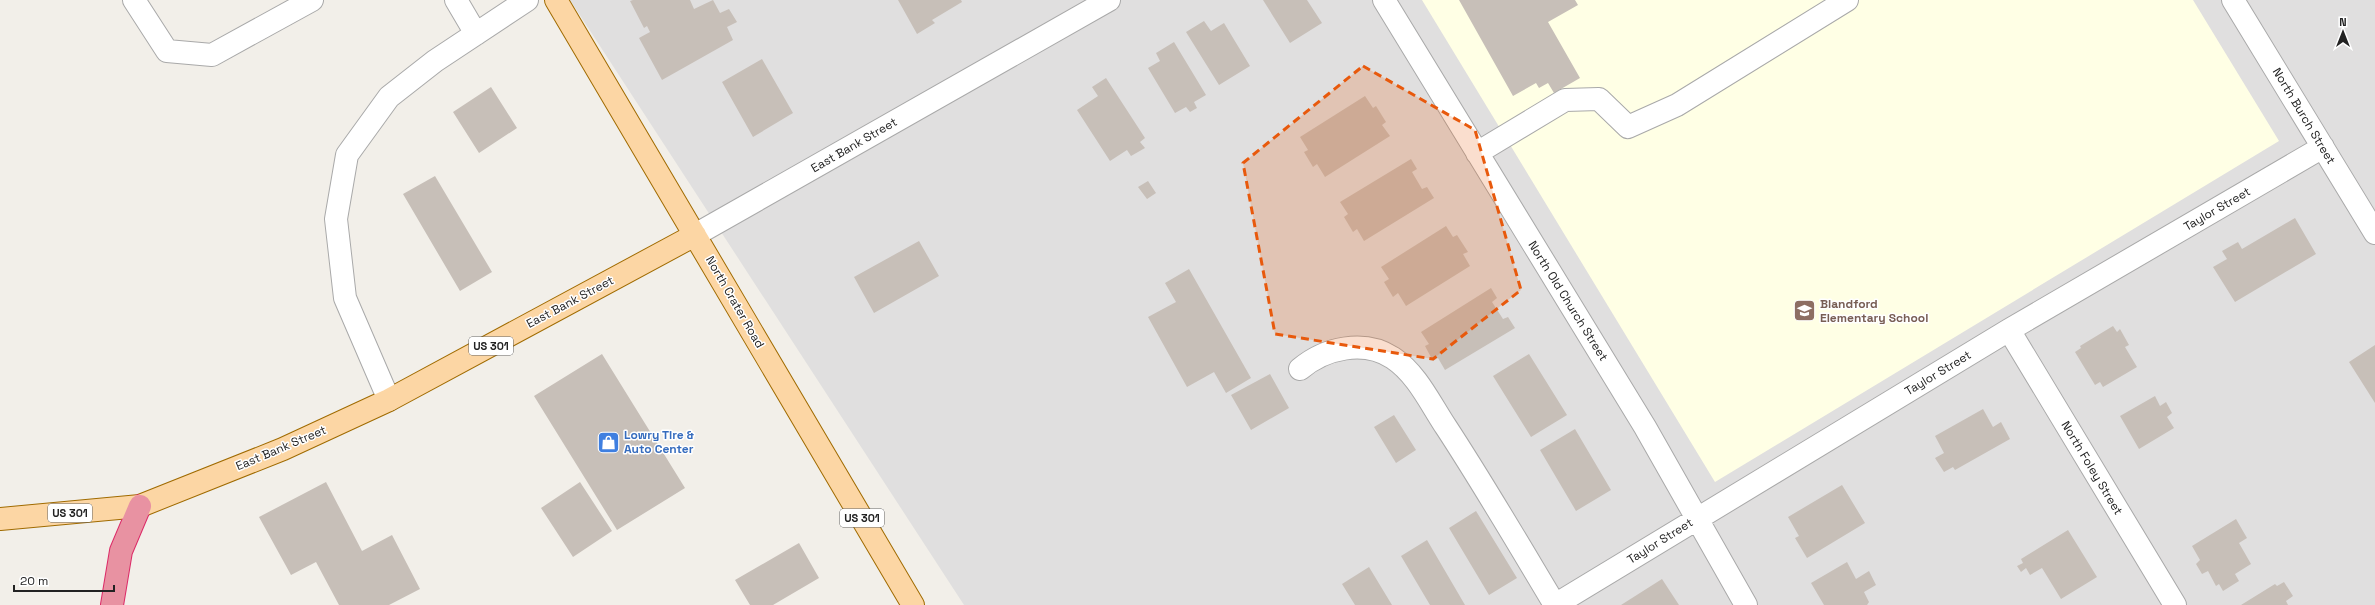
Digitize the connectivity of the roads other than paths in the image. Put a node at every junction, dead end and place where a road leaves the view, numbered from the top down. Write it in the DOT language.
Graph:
graph roads {
  1 [pos="134,0"];
  2 [pos="312,0"];
  3 [pos="456,0"];
  4 [pos="527,0"];
  5 [pos="556,0"];
  6 [pos="1109,0"];
  7 [pos="1384,0"];
  8 [pos="1847,0"];
  9 [pos="2233,0"];
  10 [pos="476,34"];
  11 [pos="2323,147"];
  12 [pos="1477,153"];
  13 [pos="2375,233"];
  14 [pos="695,235"];
  15 [pos="2009,330"];
  16 [pos="1300,369"];
  17 [pos="389,400"];
  18 [pos="140,506"];
  19 [pos="1695,519"];
  20 [pos="0,520"];
  21 [pos="112,605"];
  22 [pos="913,605"];
  23 [pos="1555,605"];
  24 [pos="1746,605"];
  25 [pos="2174,605"];
  1 -- 2 [label="street"];
  3 -- 10 [label="street"];
  4 -- 10 [label="street"];
  5 -- 14 [label="main road, North Crater Road / US 301"];
  6 -- 14 [label="street, East Bank Street"];
  7 -- 12 [label="street, North Old Church Street"];
  8 -- 12 [label="street"];
  9 -- 11 [label="street, North Burch Street"];
  10 -- 17 [label="street"];
  11 -- 13 [label="street, North Burch Street"];
  11 -- 15 [label="street, Taylor Street"];
  12 -- 19 [label="street, North Old Church Street"];
  14 -- 17 [label="main road, East Bank Street / US 301"];
  14 -- 22 [label="main road, North Crater Road / US 301"];
  15 -- 19 [label="street, Taylor Street"];
  15 -- 25 [label="street, North Foley Street"];
  16 -- 23 [label="street"];
  17 -- 18 [label="main road, East Bank Street / US 301"];
  18 -- 20 [label="main road, East Bank Street / US 301"];
  18 -- 21 [label="highway"];
  19 -- 23 [label="street, Taylor Street"];
  19 -- 24 [label="street, North Old Church Street"];
}
